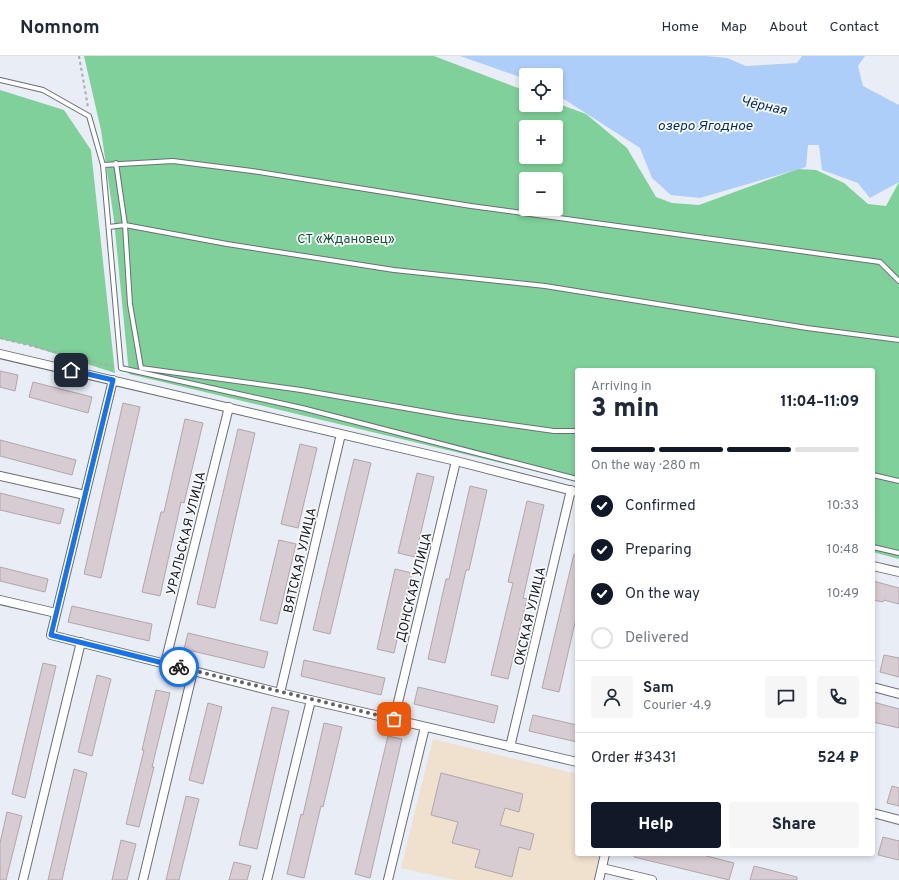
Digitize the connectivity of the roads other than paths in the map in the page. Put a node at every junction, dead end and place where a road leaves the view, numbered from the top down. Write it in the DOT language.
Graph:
graph roads {
  1 [pos="0,80"];
  2 [pos="116,163"];
  3 [pos="103,165"];
  4 [pos="125,225"];
  5 [pos="109,227"];
  6 [pos="899,281"];
  7 [pos="899,340"];
  8 [pos="0,354"];
  9 [pos="113,380"];
  10 [pos="229,407"];
  11 [pos="575,431"];
  12 [pos="341,434"];
  13 [pos="456,461"];
  14 [pos="875,475"];
  15 [pos="0,476"];
  16 [pos="575,478"];
  17 [pos="899,481"];
  18 [pos="574,491"];
  19 [pos="85,495"];
  20 [pos="875,548"];
  21 [pos="899,553"];
  22 [pos="875,566"];
  23 [pos="899,572"];
  24 [pos="0,600"];
  25 [pos="56,613"];
  26 [pos="81,642"];
  27 [pos="165,664"];
  28 [pos="193,670"];
  29 [pos="875,688"];
  30 [pos="280,692"];
  31 [pos="899,694"];
  32 [pos="311,700"];
  33 [pos="394,719"];
  34 [pos="425,727"];
  35 [pos="510,747"];
  36 [pos="575,762"];
  37 [pos="875,814"];
  38 [pos="899,820"];
  39 [pos="605,856"];
  40 [pos="602,868"];
  41 [pos="23,880"];
  42 [pos="143,880"];
  43 [pos="267,880"];
  44 [pos="388,880"];
  45 [pos="599,880"];
  46 [pos="652,880"];
  1 -- 3 [label="lane"];
  2 -- 3 [label="lane"];
  2 -- 4 [label="lane"];
  2 -- 6 [label="lane"];
  3 -- 5 [label="lane"];
  4 -- 5 [label="lane"];
  4 -- 7 [label="lane"];
  4 -- 11 [label="lane"];
  5 -- 16 [label="lane"];
  8 -- 9 [label="street"];
  9 -- 10 [label="street"];
  9 -- 19 [label="street"];
  10 -- 12 [label="street"];
  10 -- 27 [label="street, УРАЛЬСКАЯ УЛИЦА"];
  12 -- 13 [label="street"];
  12 -- 30 [label="street, ВЯТСКАЯ УЛИЦА"];
  13 -- 18 [label="street"];
  13 -- 33 [label="street, ДОНСКАЯ УЛИЦА"];
  14 -- 17 [label="lane"];
  15 -- 19 [label="street"];
  18 -- 35 [label="street, ОКСКАЯ УЛИЦА"];
  19 -- 25 [label="street"];
  20 -- 21 [label="lane"];
  22 -- 23 [label="street"];
  24 -- 25 [label="street"];
  25 -- 26 [label="street"];
  26 -- 27 [label="street"];
  26 -- 41 [label="street"];
  27 -- 28 [label="street"];
  28 -- 30 [label="street"];
  28 -- 42 [label="street"];
  29 -- 31 [label="street"];
  30 -- 32 [label="street"];
  32 -- 33 [label="street"];
  32 -- 43 [label="street"];
  33 -- 34 [label="street"];
  34 -- 35 [label="street"];
  34 -- 44 [label="street"];
  35 -- 36 [label="street"];
  37 -- 38 [label="street"];
  39 -- 40 [label="street"];
  40 -- 45 [label="street"];
  40 -- 46 [label="street"];
}
